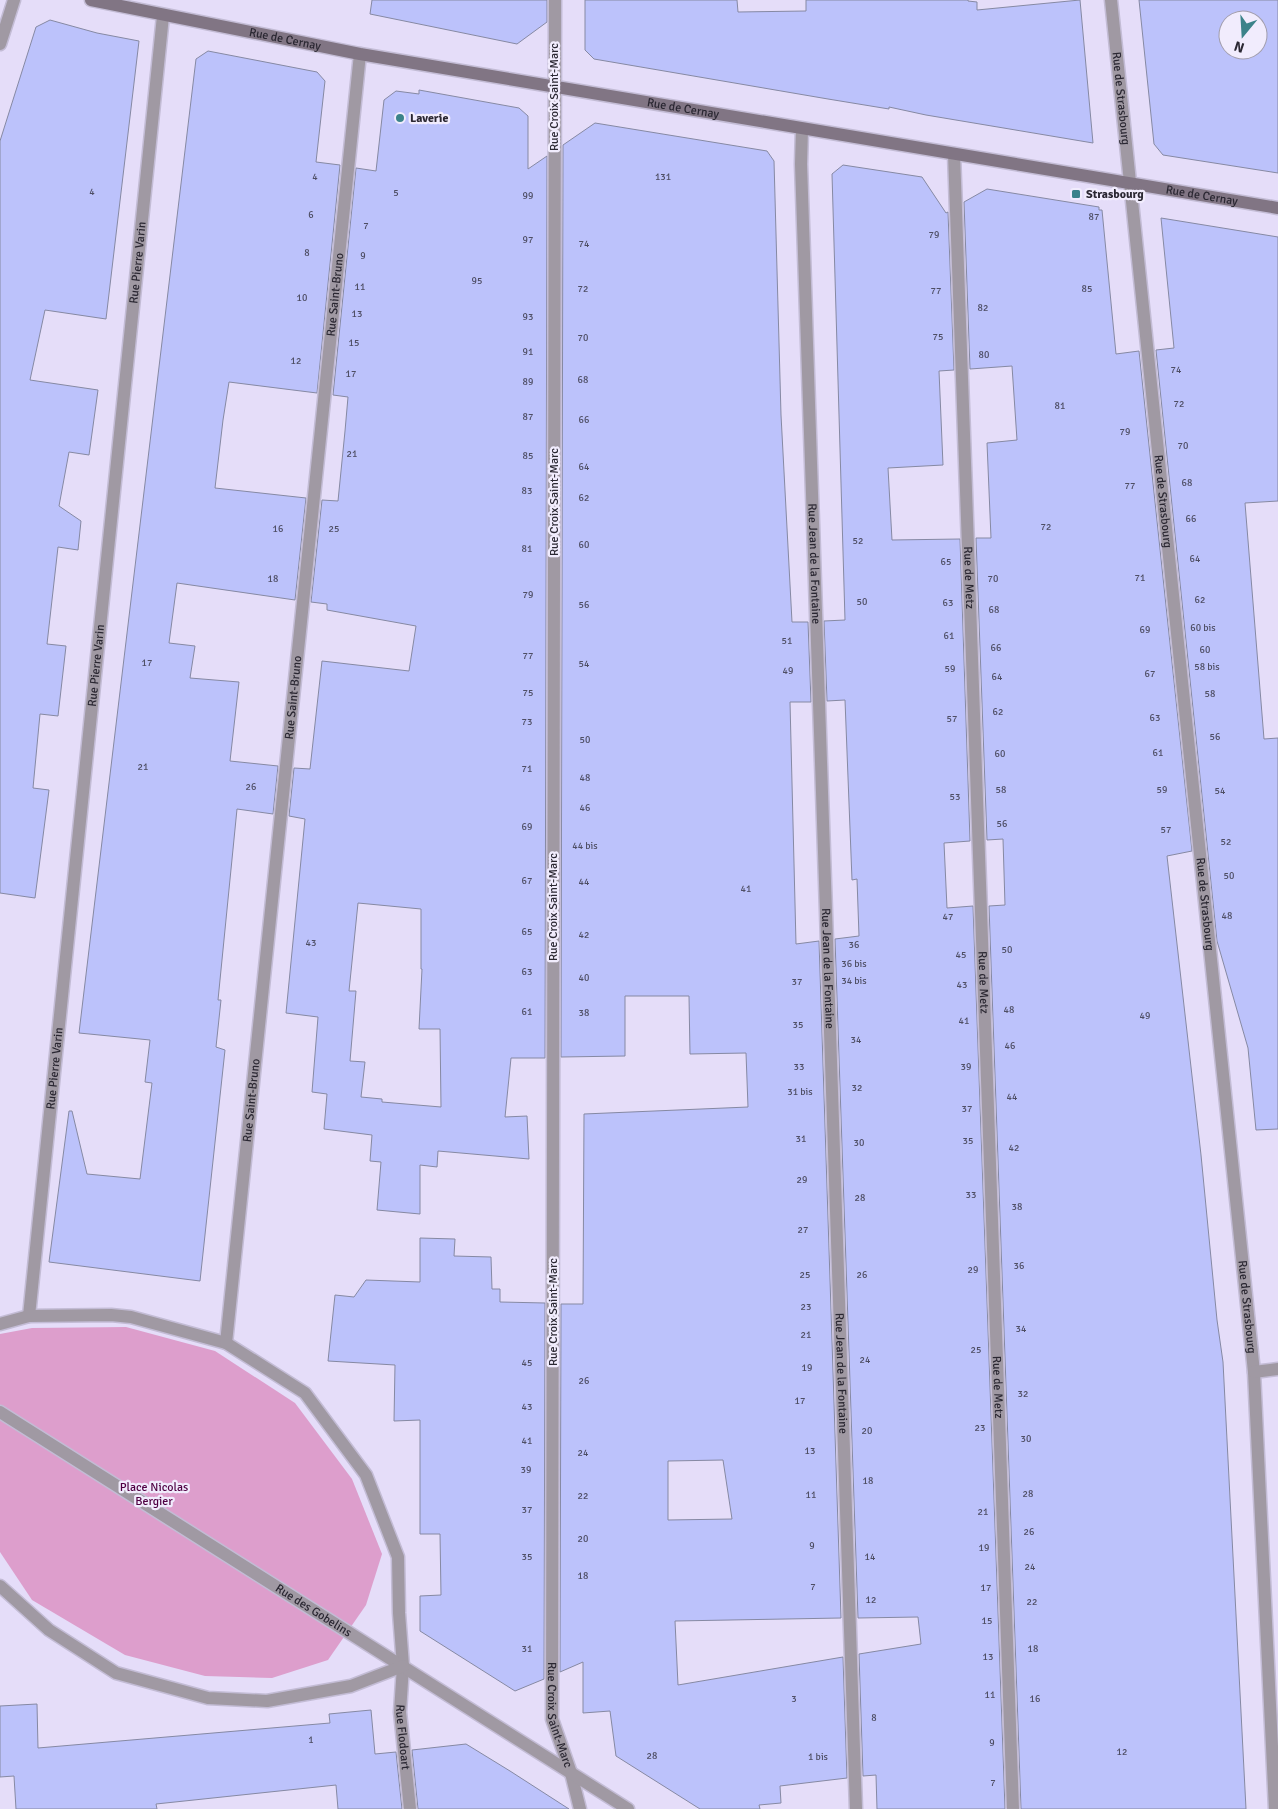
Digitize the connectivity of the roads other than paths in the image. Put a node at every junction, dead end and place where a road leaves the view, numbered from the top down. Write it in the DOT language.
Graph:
graph roads {
  1 [pos="14,0"];
  2 [pos="91,0"];
  3 [pos="555,0"];
  4 [pos="1111,0"];
  5 [pos="163,16"];
  6 [pos="0,44"];
  7 [pos="360,54"];
  8 [pos="554,87"];
  9 [pos="802,129"];
  10 [pos="954,154"];
  11 [pos="1129,183"];
  12 [pos="1278,208"];
  13 [pos="29,1316"];
  14 [pos="0,1324"];
  15 [pos="226,1343"];
  16 [pos="1278,1369"];
  17 [pos="1254,1372"];
  18 [pos="0,1412"];
  19 [pos="0,1586"];
  20 [pos="403,1666"];
  21 [pos="571,1773"];
  22 [pos="410,1809"];
  23 [pos="580,1809"];
  24 [pos="628,1809"];
  25 [pos="856,1809"];
  26 [pos="1013,1809"];
  27 [pos="1275,1809"];
  1 -- 6 [label="street"];
  2 -- 5 [label="main road, Rue de Cernay"];
  3 -- 8 [label="street, Rue Croix Saint-Marc"];
  4 -- 11 [label="street, Rue de Strasbourg"];
  5 -- 7 [label="main road, Rue de Cernay"];
  5 -- 13 [label="street, Rue Pierre Varin"];
  7 -- 8 [label="main road, Rue de Cernay"];
  7 -- 15 [label="street, Rue Saint-Bruno"];
  8 -- 9 [label="main road, Rue de Cernay"];
  8 -- 21 [label="street, Rue Croix Saint-Marc"];
  9 -- 10 [label="main road, Rue de Cernay"];
  9 -- 25 [label="street, Rue Jean de la Fontaine"];
  10 -- 11 [label="main road, Rue de Cernay"];
  10 -- 26 [label="street, Rue de Metz"];
  11 -- 12 [label="main road, Rue de Cernay"];
  11 -- 17 [label="street, Rue de Strasbourg"];
  13 -- 14 [label="street"];
  13 -- 15 [label="street"];
  15 -- 20 [label="street"];
  16 -- 17 [label="street"];
  17 -- 27 [label="street, Rue de Strasbourg"];
  18 -- 20 [label="street, Rue des Gobelins"];
  19 -- 20 [label="street"];
  20 -- 21 [label="street, Rue des Gobelins"];
  20 -- 22 [label="street, Rue Flodoart"];
  21 -- 23 [label="street, Rue Croix Saint-Marc"];
  21 -- 24 [label="street, Rue des Gobelins"];
}
